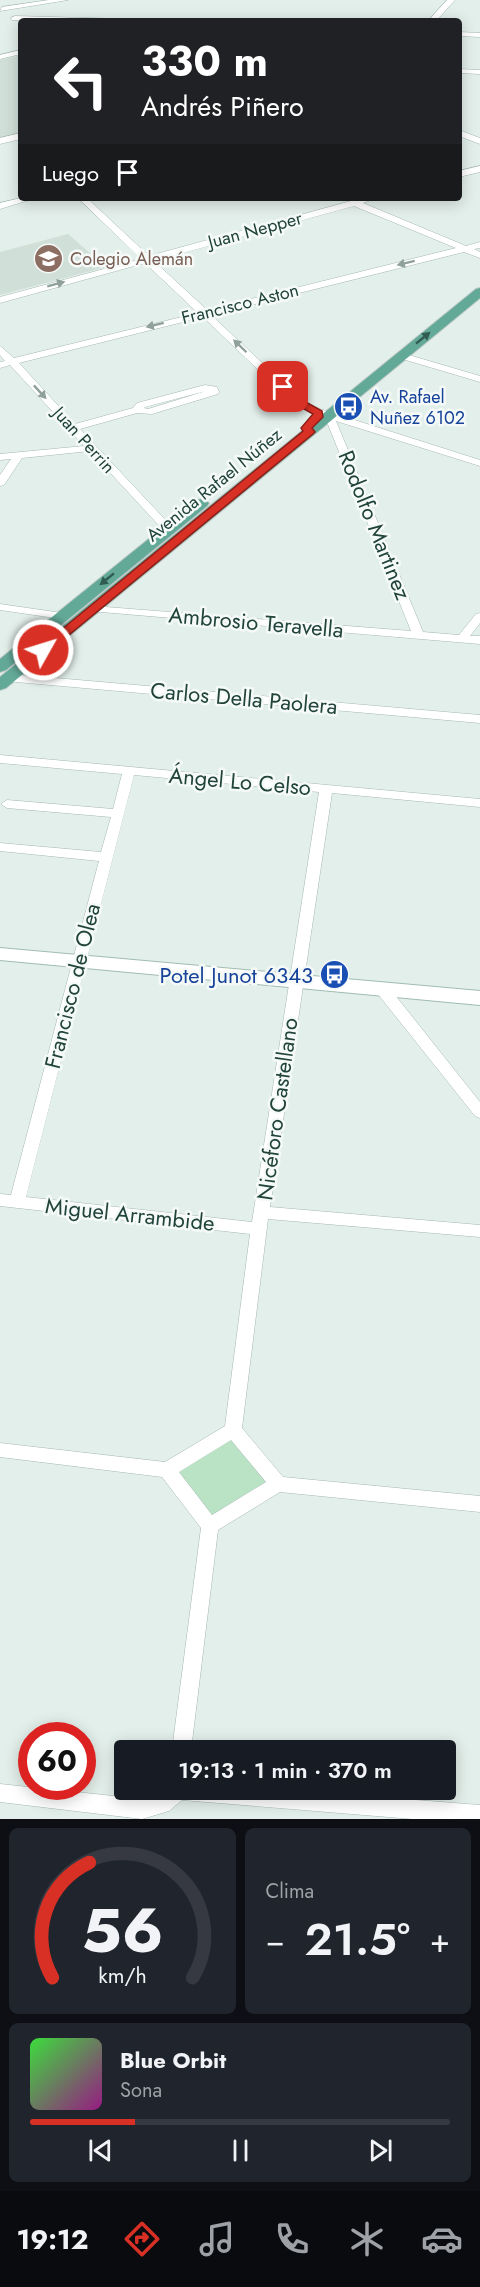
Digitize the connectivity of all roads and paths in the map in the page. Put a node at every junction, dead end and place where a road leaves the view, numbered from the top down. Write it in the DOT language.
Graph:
graph roads {
  1 [pos="64,0"];
  2 [pos="451,0"];
  3 [pos="1,8"];
  4 [pos="435,18"];
  5 [pos="18,20"];
  6 [pos="462,34"];
  7 [pos="480,35"];
  8 [pos="18,53"];
  9 [pos="0,57"];
  10 [pos="462,71"];
  11 [pos="480,72"];
  12 [pos="462,134"];
  13 [pos="18,138"];
  14 [pos="0,141"];
  15 [pos="480,141"];
  16 [pos="480,169"];
  17 [pos="462,173"];
  18 [pos="20,201"];
  19 [pos="85,201"];
  20 [pos="350,201"];
  21 [pos="361,201"];
  22 [pos="354,203"];
  23 [pos="0,206"];
  24 [pos="480,246"];
  25 [pos="463,250"];
  26 [pos="480,255"];
  27 [pos="148,259"];
  28 [pos="480,287"];
  29 [pos="0,300"];
  30 [pos="204,313"];
  31 [pos="0,349"];
  32 [pos="402,356"];
  33 [pos="12,362"];
  34 [pos="0,365"];
  35 [pos="480,380"];
  36 [pos="137,410"];
  37 [pos="323,413"];
  38 [pos="74,427"];
  39 [pos="92,448"];
  40 [pos="19,455"];
  41 [pos="0,457"];
  42 [pos="480,463"];
  43 [pos="0,483"];
  44 [pos="169,530"];
  45 [pos="0,607"];
  46 [pos="93,609"];
  47 [pos="62,616"];
  48 [pos="480,616"];
  49 [pos="418,635"];
  50 [pos="462,639"];
  51 [pos="480,640"];
  52 [pos="3,676"];
  53 [pos="480,718"];
  54 [pos="0,759"];
  55 [pos="129,771"];
  56 [pos="326,789"];
  57 [pos="7,804"];
  58 [pos="479,804"];
  59 [pos="116,813"];
  60 [pos="0,847"];
  61 [pos="105,857"];
  62 [pos="0,954"];
  63 [pos="79,961"];
  64 [pos="295,981"];
  65 [pos="382,989"];
  66 [pos="480,998"];
  67 [pos="480,1112"];
  68 [pos="0,1200"];
  69 [pos="17,1202"];
  70 [pos="262,1212"];
  71 [pos="259,1229"];
  72 [pos="480,1231"];
  73 [pos="234,1430"];
  74 [pos="0,1450"];
  75 [pos="166,1470"];
  76 [pos="278,1484"];
  77 [pos="480,1504"];
  78 [pos="210,1527"];
  79 [pos="183,1740"];
  80 [pos="0,1793"];
  81 [pos="168,1800"];
  82 [pos="299,1800"];
  83 [pos="480,1815"];
  1 -- 3 [label="street"];
  2 -- 4 [label="street"];
  3 -- 5 [label="street"];
  6 -- 7 [label="street"];
  8 -- 9 [label="street"];
  10 -- 11 [label="street"];
  12 -- 15 [label="street"];
  13 -- 14 [label="street"];
  16 -- 17 [label="street"];
  18 -- 23 [label="street"];
  19 -- 27 [label="street"];
  20 -- 22 [label="street"];
  21 -- 22 [label="street, Juan Nepper"];
  22 -- 25 [label="street"];
  22 -- 27 [label="street, Juan Nepper"];
  24 -- 25 [label="street, Francisco Aston"];
  25 -- 26 [label="street"];
  25 -- 30 [label="street, Francisco Aston, one-way"];
  29 -- 27 [label="street, Juan Nepper, one-way"];
  27 -- 30 [label="street"];
  32 -- 28 [label="main road, Avenida Rafael Núñez, one-way"];
  28 -- 37 [label="main road, Avenida Rafael Núñez"];
  30 -- 33 [label="street, Francisco Aston, one-way"];
  37 -- 30 [label="street, one-way"];
  31 -- 33 [label="street, Juan Perrin"];
  32 -- 35 [label="street"];
  32 -- 37 [label="main road, Avenida Rafael Núñez"];
  33 -- 34 [label="street, Francisco Aston"];
  33 -- 38 [label="street, Juan Perrin, one-way"];
  36 -- 36 [label="street"];
  36 -- 38 [label="street"];
  37 -- 42 [label="street"];
  37 -- 44 [label="main road, Avenida Rafael Núñez"];
  37 -- 46 [label="main road, Avenida Rafael Núñez"];
  37 -- 49 [label="street, Rodolfo Martinez"];
  38 -- 39 [label="street, Juan Perrin"];
  39 -- 40 [label="street"];
  39 -- 44 [label="street, Juan Perrin"];
  40 -- 41 [label="street"];
  40 -- 43 [label="street"];
  44 -- 47 [label="main road, Avenida Rafael Núñez, one-way"];
  45 -- 47 [label="street"];
  46 -- 49 [label="street, Ambrosio Teravella"];
  46 -- 52 [label="main road, Avenida Rafael Núñez"];
  47 -- 52 [label="main road, Avenida Rafael Núñez"];
  48 -- 50 [label="street"];
  49 -- 50 [label="street, Ambrosio Teravella"];
  50 -- 51 [label="street, Ambrosio Teravella"];
  52 -- 53 [label="street, Carlos Della Paolera"];
  54 -- 55 [label="street, Ángel Lo Celso"];
  55 -- 56 [label="street, Ángel Lo Celso"];
  55 -- 59 [label="street, Francisco de Olea"];
  56 -- 58 [label="street, Ángel Lo Celso"];
  56 -- 64 [label="street, Nicéforo Castellano"];
  57 -- 59 [label="street"];
  59 -- 61 [label="street, Francisco de Olea"];
  60 -- 61 [label="street"];
  61 -- 63 [label="street, Francisco de Olea"];
  62 -- 63 [label="main road"];
  63 -- 64 [label="main road"];
  63 -- 69 [label="street, Francisco de Olea"];
  64 -- 65 [label="main road"];
  64 -- 70 [label="street, Nicéforo Castellano"];
  65 -- 66 [label="main road"];
  65 -- 67 [label="street"];
  68 -- 69 [label="street, Miguel Arrambide"];
  69 -- 71 [label="street, Miguel Arrambide"];
  70 -- 71 [label="street, Nicéforo Castellano"];
  70 -- 72 [label="street"];
  71 -- 73 [label="street, Nicéforo Castellano"];
  73 -- 75 [label="street"];
  73 -- 76 [label="street"];
  74 -- 75 [label="street"];
  75 -- 78 [label="street"];
  76 -- 77 [label="street"];
  76 -- 78 [label="street"];
  78 -- 79 [label="street"];
  80 -- 81 [label="street"];
  82 -- 83 [label="street"];
}
